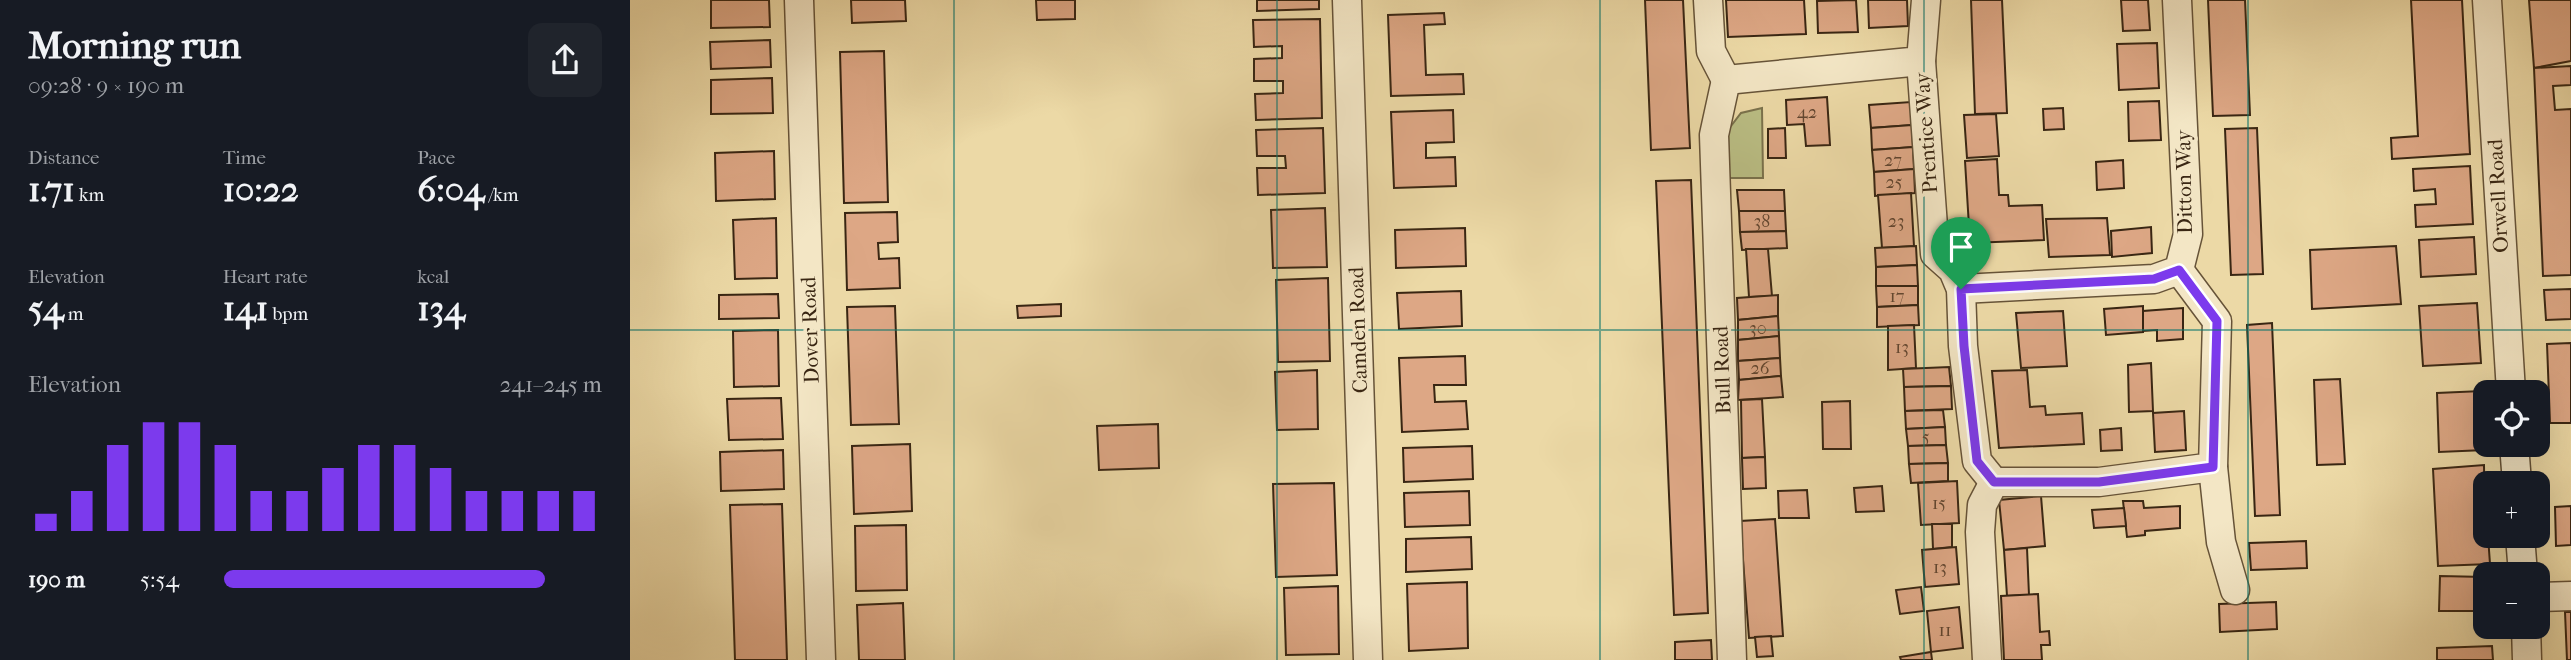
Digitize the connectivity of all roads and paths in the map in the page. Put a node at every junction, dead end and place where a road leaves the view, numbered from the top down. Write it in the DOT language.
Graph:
graph roads {
  1 [pos="799,0"];
  2 [pos="1347,0"];
  3 [pos="1708,0"];
  4 [pos="1926,0"];
  5 [pos="2177,0"];
  6 [pos="2487,0"];
  7 [pos="1920,61"];
  8 [pos="1726,80"];
  9 [pos="2179,270"];
  10 [pos="1961,289"];
  11 [pos="2510,380"];
  12 [pos="2213,467"];
  13 [pos="1994,482"];
  14 [pos="2235,590"];
  15 [pos="2571,596"];
  16 [pos="2550,597"];
  17 [pos="2526,639"];
  18 [pos="821,660"];
  19 [pos="1368,660"];
  20 [pos="1732,660"];
  21 [pos="1987,660"];
  22 [pos="2527,660"];
  1 -- 18 [label="street, Dover Road"];
  2 -- 19 [label="street, Camden Road"];
  3 -- 8 [label="street"];
  4 -- 7 [label="street"];
  5 -- 9 [label="street, Ditton Way"];
  6 -- 11 [label="street, Orwell Road"];
  7 -- 8 [label="street"];
  7 -- 10 [label="street, Prentice Way"];
  8 -- 20 [label="street, Bull Road"];
  9 -- 10 [label="street"];
  9 -- 12 [label="street"];
  10 -- 13 [label="street"];
  12 -- 13 [label="street"];
  12 -- 14 [label="street"];
  13 -- 21 [label="street"];
  15 -- 16 [label="street"];
  17 -- 22 [label="street"];
}
